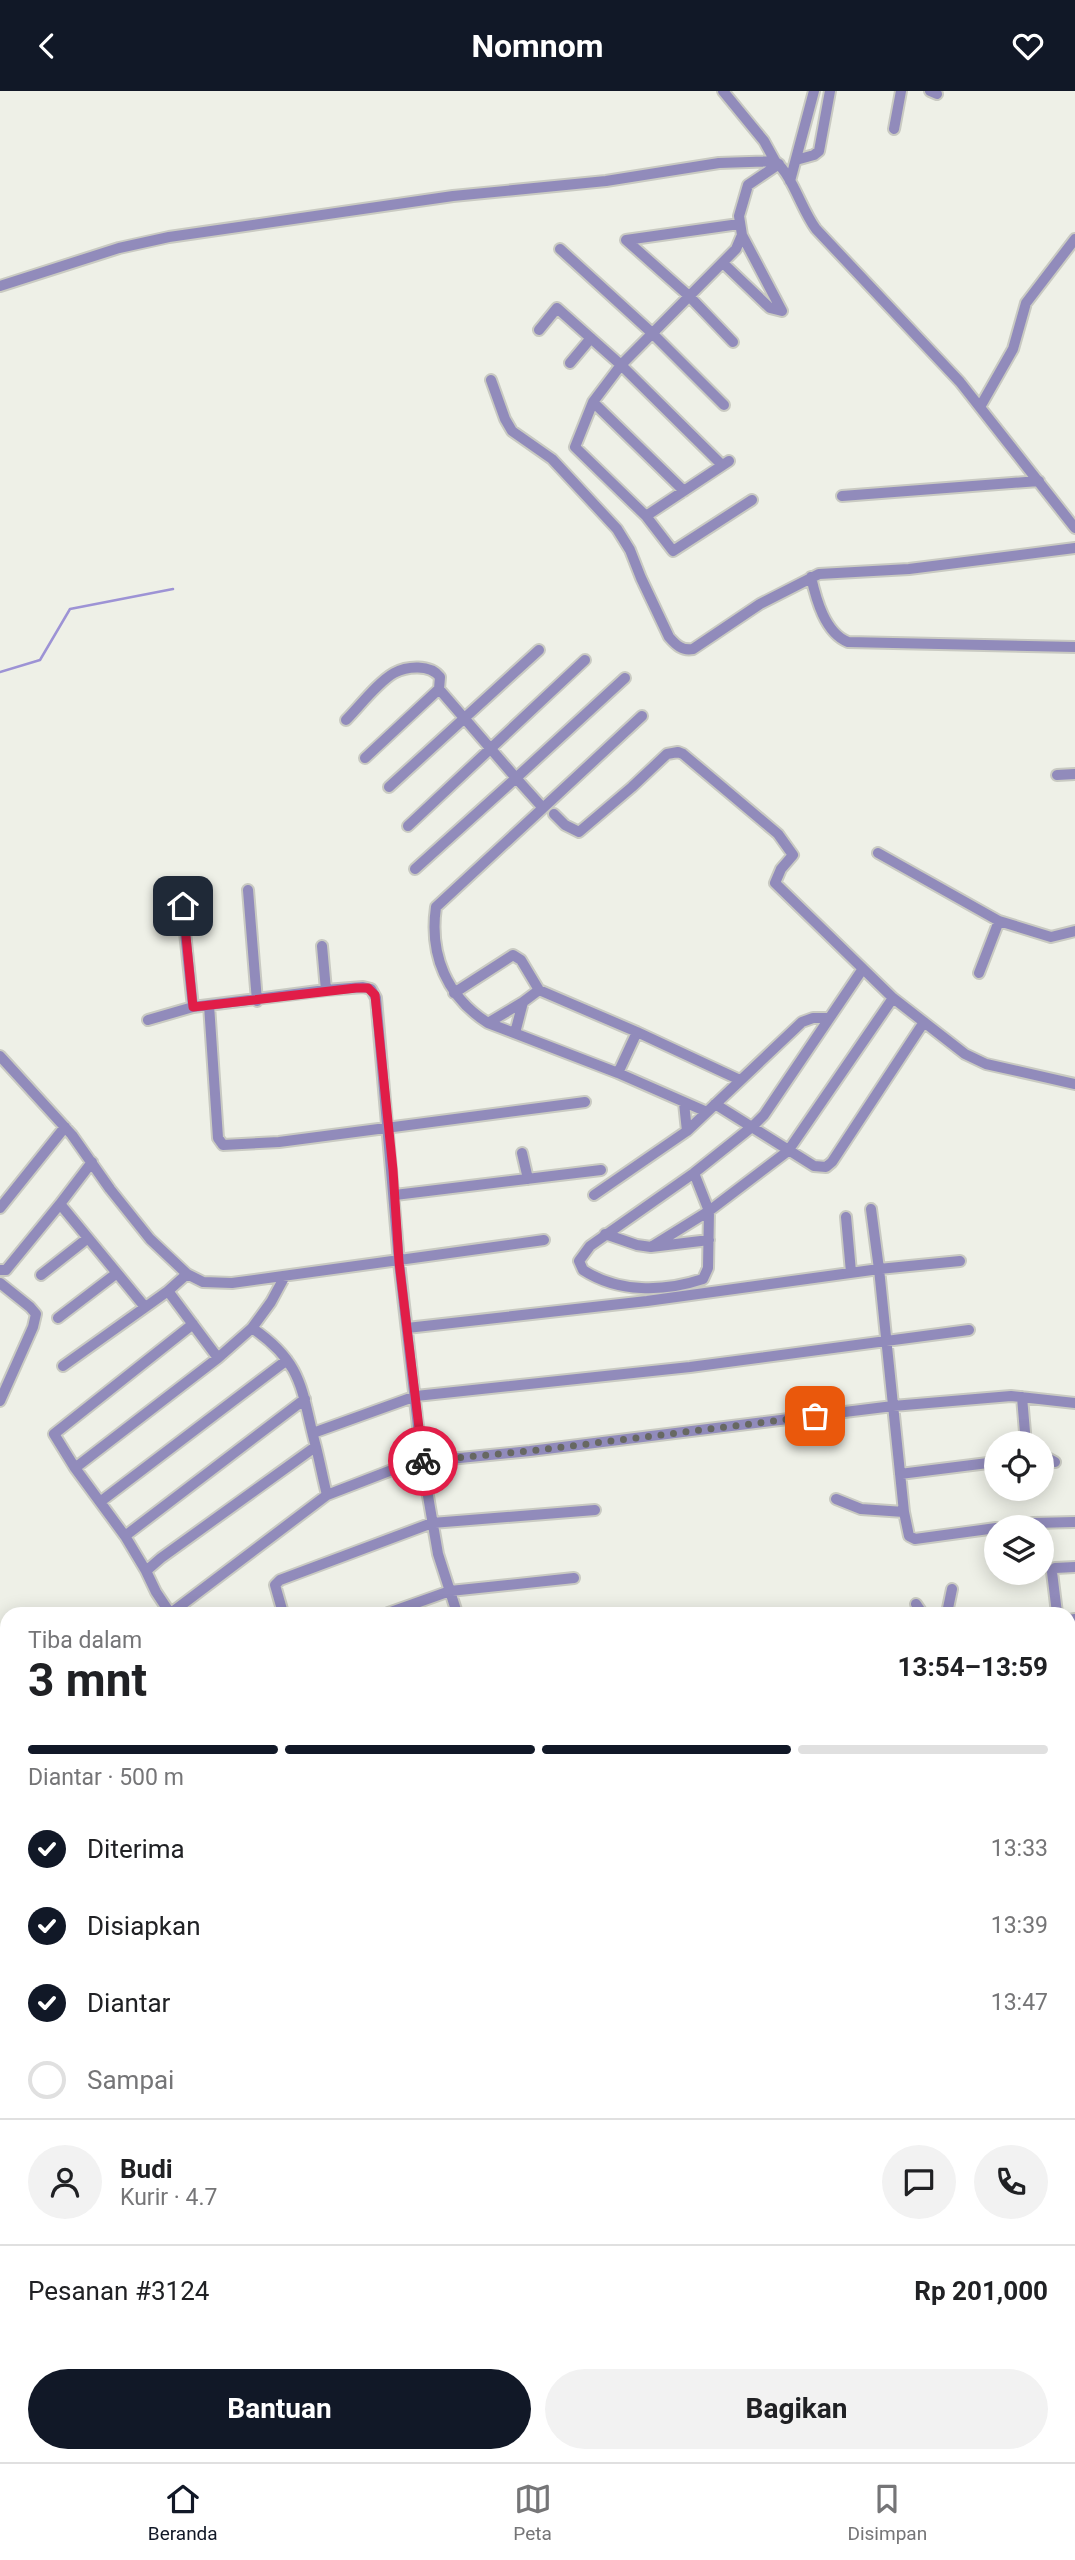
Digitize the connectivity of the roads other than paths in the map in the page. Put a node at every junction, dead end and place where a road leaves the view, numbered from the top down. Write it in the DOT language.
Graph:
graph roads {
  1 [pos="723,91"];
  2 [pos="814,91"];
  3 [pos="830,91"];
  4 [pos="901,91"];
  5 [pos="894,129"];
  6 [pos="796,160"];
  7 [pos="777,163"];
  8 [pos="790,181"];
  9 [pos="740,230"];
  10 [pos="1075,239"];
  11 [pos="560,249"];
  12 [pos="723,263"];
  13 [pos="0,286"];
  14 [pos="689,296"];
  15 [pos="539,330"];
  16 [pos="652,333"];
  17 [pos="591,338"];
  18 [pos="733,342"];
  19 [pos="570,363"];
  20 [pos="621,365"];
  21 [pos="491,380"];
  22 [pos="593,402"];
  23 [pos="724,405"];
  24 [pos="980,407"];
  25 [pos="1038,481"];
  26 [pos="684,491"];
  27 [pos="842,496"];
  28 [pos="752,500"];
  29 [pos="646,516"];
  30 [pos="1075,528"];
  31 [pos="1075,548"];
  32 [pos="811,577"];
  33 [pos="1075,647"];
  34 [pos="539,650"];
  35 [pos="585,660"];
  36 [pos="625,678"];
  37 [pos="439,689"];
  38 [pos="642,716"];
  39 [pos="464,717"];
  40 [pos="346,720"];
  41 [pos="490,747"];
  42 [pos="365,758"];
  43 [pos="1075,774"];
  44 [pos="1057,775"];
  45 [pos="516,778"];
  46 [pos="388,787"];
  47 [pos="543,809"];
  48 [pos="554,814"];
  49 [pos="408,826"];
  50 [pos="877,853"];
  51 [pos="415,869"];
  52 [pos="180,885"];
  53 [pos="248,890"];
  54 [pos="999,921"];
  55 [pos="1075,931"];
  56 [pos="322,946"];
  57 [pos="862,970"];
  58 [pos="979,973"];
  59 [pos="327,991"];
  60 [pos="539,991"];
  61 [pos="454,993"];
  62 [pos="893,997"];
  63 [pos="257,1000"];
  64 [pos="523,1002"];
  65 [pos="209,1005"];
  66 [pos="193,1007"];
  67 [pos="828,1018"];
  68 [pos="148,1020"];
  69 [pos="924,1022"];
  70 [pos="488,1023"];
  71 [pos="637,1032"];
  72 [pos="515,1033"];
  73 [pos="0,1056"];
  74 [pos="618,1073"];
  75 [pos="740,1080"];
  76 [pos="1075,1084"];
  77 [pos="584,1103"];
  78 [pos="684,1103"];
  79 [pos="711,1108"];
  80 [pos="753,1126"];
  81 [pos="65,1127"];
  82 [pos="389,1127"];
  83 [pos="687,1131"];
  84 [pos="789,1151"];
  85 [pos="522,1153"];
  86 [pos="92,1162"];
  87 [pos="601,1170"];
  88 [pos="694,1173"];
  89 [pos="528,1179"];
  90 [pos="395,1195"];
  91 [pos="594,1195"];
  92 [pos="60,1204"];
  93 [pos="0,1208"];
  94 [pos="871,1209"];
  95 [pos="709,1211"];
  96 [pos="846,1217"];
  97 [pos="605,1234"];
  98 [pos="88,1238"];
  99 [pos="544,1240"];
  100 [pos="709,1240"];
  101 [pos="651,1247"];
  102 [pos="960,1261"];
  103 [pos="399,1262"];
  104 [pos="879,1269"];
  105 [pos="851,1272"];
  106 [pos="117,1273"];
  107 [pos="187,1274"];
  108 [pos="41,1275"];
  109 [pos="285,1276"];
  110 [pos="1,1277"];
  111 [pos="168,1291"];
  112 [pos="145,1307"];
  113 [pos="58,1318"];
  114 [pos="193,1324"];
  115 [pos="252,1328"];
  116 [pos="407,1328"];
  117 [pos="970,1330"];
  118 [pos="886,1342"];
  119 [pos="218,1358"];
  120 [pos="288,1360"];
  121 [pos="63,1366"];
  122 [pos="416,1396"];
  123 [pos="1022,1397"];
  124 [pos="305,1399"];
  125 [pos="0,1401"];
  126 [pos="1075,1403"];
  127 [pos="893,1406"];
  128 [pos="1025,1431"];
  129 [pos="313,1433"];
  130 [pos="316,1447"];
  131 [pos="422,1461"];
  132 [pos="984,1464"];
  133 [pos="75,1468"];
  134 [pos="900,1474"];
  135 [pos="327,1495"];
  136 [pos="836,1499"];
  137 [pos="100,1502"];
  138 [pos="595,1510"];
  139 [pos="904,1512"];
  140 [pos="1054,1522"];
  141 [pos="1075,1522"];
  142 [pos="432,1523"];
  143 [pos="984,1530"];
  144 [pos="125,1536"];
  145 [pos="1075,1567"];
  146 [pos="1054,1568"];
  147 [pos="146,1571"];
  148 [pos="573,1577"];
  149 [pos="1050,1585"];
  150 [pos="952,1589"];
  151 [pos="450,1591"];
  152 [pos="167,1607"];
  153 [pos="179,1607"];
  154 [pos="281,1607"];
  155 [pos="405,1607"];
  156 [pos="455,1607"];
  157 [pos="948,1607"];
  158 [pos="1056,1607"];
  1 -- 7 [label="street"];
  2 -- 6 [label="street"];
  3 -- 6 [label="street"];
  4 -- 5 [label="street"];
  6 -- 8 [label="street"];
  7 -- 8 [label="street"];
  7 -- 9 [label="street"];
  7 -- 13 [label="street"];
  8 -- 24 [label="street"];
  9 -- 12 [label="street"];
  9 -- 12 [label="street"];
  9 -- 14 [label="street"];
  10 -- 24 [label="street"];
  11 -- 16 [label="street"];
  12 -- 14 [label="street"];
  14 -- 16 [label="street"];
  14 -- 18 [label="street"];
  15 -- 17 [label="street"];
  16 -- 20 [label="street"];
  16 -- 23 [label="street"];
  17 -- 19 [label="street"];
  17 -- 20 [label="street"];
  20 -- 22 [label="street"];
  20 -- 26 [label="street"];
  21 -- 32 [label="street"];
  22 -- 26 [label="street"];
  22 -- 29 [label="street"];
  24 -- 25 [label="street"];
  25 -- 27 [label="street"];
  25 -- 30 [label="street"];
  26 -- 29 [label="street"];
  28 -- 29 [label="street"];
  31 -- 32 [label="street"];
  32 -- 33 [label="street"];
  34 -- 39 [label="street"];
  35 -- 41 [label="street"];
  36 -- 45 [label="street"];
  37 -- 39 [label="street"];
  37 -- 40 [label="street"];
  37 -- 42 [label="street"];
  38 -- 47 [label="street"];
  39 -- 41 [label="street"];
  39 -- 46 [label="street"];
  41 -- 45 [label="street"];
  41 -- 49 [label="street"];
  43 -- 44 [label="street"];
  45 -- 47 [label="street"];
  45 -- 51 [label="street"];
  47 -- 61 [label="street"];
  48 -- 57 [label="street"];
  50 -- 54 [label="street"];
  52 -- 66 [label="street"];
  53 -- 63 [label="street"];
  54 -- 55 [label="street"];
  54 -- 58 [label="street"];
  56 -- 59 [label="street"];
  57 -- 62 [label="street"];
  57 -- 67 [label="street"];
  59 -- 63 [label="street"];
  59 -- 82 [label="street"];
  60 -- 61 [label="street"];
  60 -- 64 [label="street"];
  60 -- 71 [label="street"];
  61 -- 70 [label="street"];
  62 -- 69 [label="street"];
  62 -- 84 [label="street"];
  63 -- 65 [label="street"];
  64 -- 70 [label="street"];
  64 -- 72 [label="street"];
  65 -- 66 [label="street"];
  65 -- 82 [label="street"];
  66 -- 68 [label="street"];
  67 -- 75 [label="street"];
  67 -- 80 [label="street"];
  69 -- 76 [label="street"];
  69 -- 84 [label="street"];
  70 -- 72 [label="street"];
  71 -- 74 [label="street"];
  71 -- 75 [label="street"];
  72 -- 74 [label="street"];
  73 -- 81 [label="street"];
  74 -- 78 [label="street"];
  75 -- 79 [label="street"];
  77 -- 82 [label="street"];
  78 -- 79 [label="street"];
  78 -- 83 [label="street"];
  79 -- 80 [label="street"];
  79 -- 83 [label="street"];
  80 -- 84 [label="street"];
  80 -- 88 [label="street"];
  81 -- 86 [label="street"];
  81 -- 93 [label="street"];
  82 -- 90 [label="street"];
  83 -- 91 [label="street"];
  84 -- 95 [label="street"];
  85 -- 89 [label="street"];
  86 -- 92 [label="street"];
  86 -- 107 [label="street"];
  87 -- 89 [label="street"];
  88 -- 95 [label="street"];
  88 -- 97 [label="street"];
  89 -- 90 [label="street"];
  90 -- 103 [label="street"];
  92 -- 98 [label="street"];
  92 -- 110 [label="street"];
  94 -- 104 [label="street"];
  95 -- 100 [label="street"];
  95 -- 101 [label="street"];
  96 -- 105 [label="street"];
  97 -- 100 [label="street"];
  97 -- 101 [label="street"];
  98 -- 106 [label="street"];
  98 -- 108 [label="street"];
  99 -- 103 [label="street"];
  100 -- 101 [label="street"];
  102 -- 104 [label="street"];
  103 -- 109 [label="street"];
  103 -- 116 [label="street"];
  104 -- 105 [label="street"];
  104 -- 118 [label="street"];
  105 -- 116 [label="street"];
  106 -- 112 [label="street"];
  106 -- 113 [label="street"];
  107 -- 109 [label="street"];
  107 -- 111 [label="street"];
  109 -- 115 [label="street"];
  110 -- 125 [label="street"];
  111 -- 112 [label="street"];
  111 -- 114 [label="street"];
  112 -- 121 [label="street"];
  114 -- 119 [label="street"];
  114 -- 133 [label="street"];
  115 -- 119 [label="street"];
  115 -- 120 [label="street"];
  116 -- 122 [label="street"];
  117 -- 118 [label="street"];
  118 -- 122 [label="street"];
  118 -- 127 [label="street"];
  119 -- 133 [label="street"];
  120 -- 124 [label="street"];
  120 -- 137 [label="street"];
  122 -- 129 [label="street"];
  122 -- 131 [label="street"];
  123 -- 126 [label="street"];
  123 -- 127 [label="street"];
  123 -- 128 [label="street"];
  124 -- 129 [label="street"];
  124 -- 144 [label="street"];
  127 -- 131 [label="street"];
  127 -- 134 [label="street"];
  129 -- 130 [label="street"];
  130 -- 135 [label="street"];
  130 -- 147 [label="street"];
  131 -- 135 [label="street"];
  131 -- 142 [label="street"];
  132 -- 134 [label="street"];
  133 -- 137 [label="street"];
  134 -- 139 [label="street"];
  135 -- 153 [label="street"];
  136 -- 139 [label="street"];
  137 -- 144 [label="street"];
  138 -- 142 [label="street"];
  139 -- 143 [label="street"];
  140 -- 141 [label="street"];
  142 -- 151 [label="street"];
  142 -- 154 [label="street"];
  144 -- 147 [label="street"];
  145 -- 146 [label="street"];
  147 -- 152 [label="street"];
  148 -- 151 [label="street"];
  149 -- 158 [label="street"];
  150 -- 157 [label="street"];
  151 -- 155 [label="street"];
  151 -- 156 [label="street"];
}
